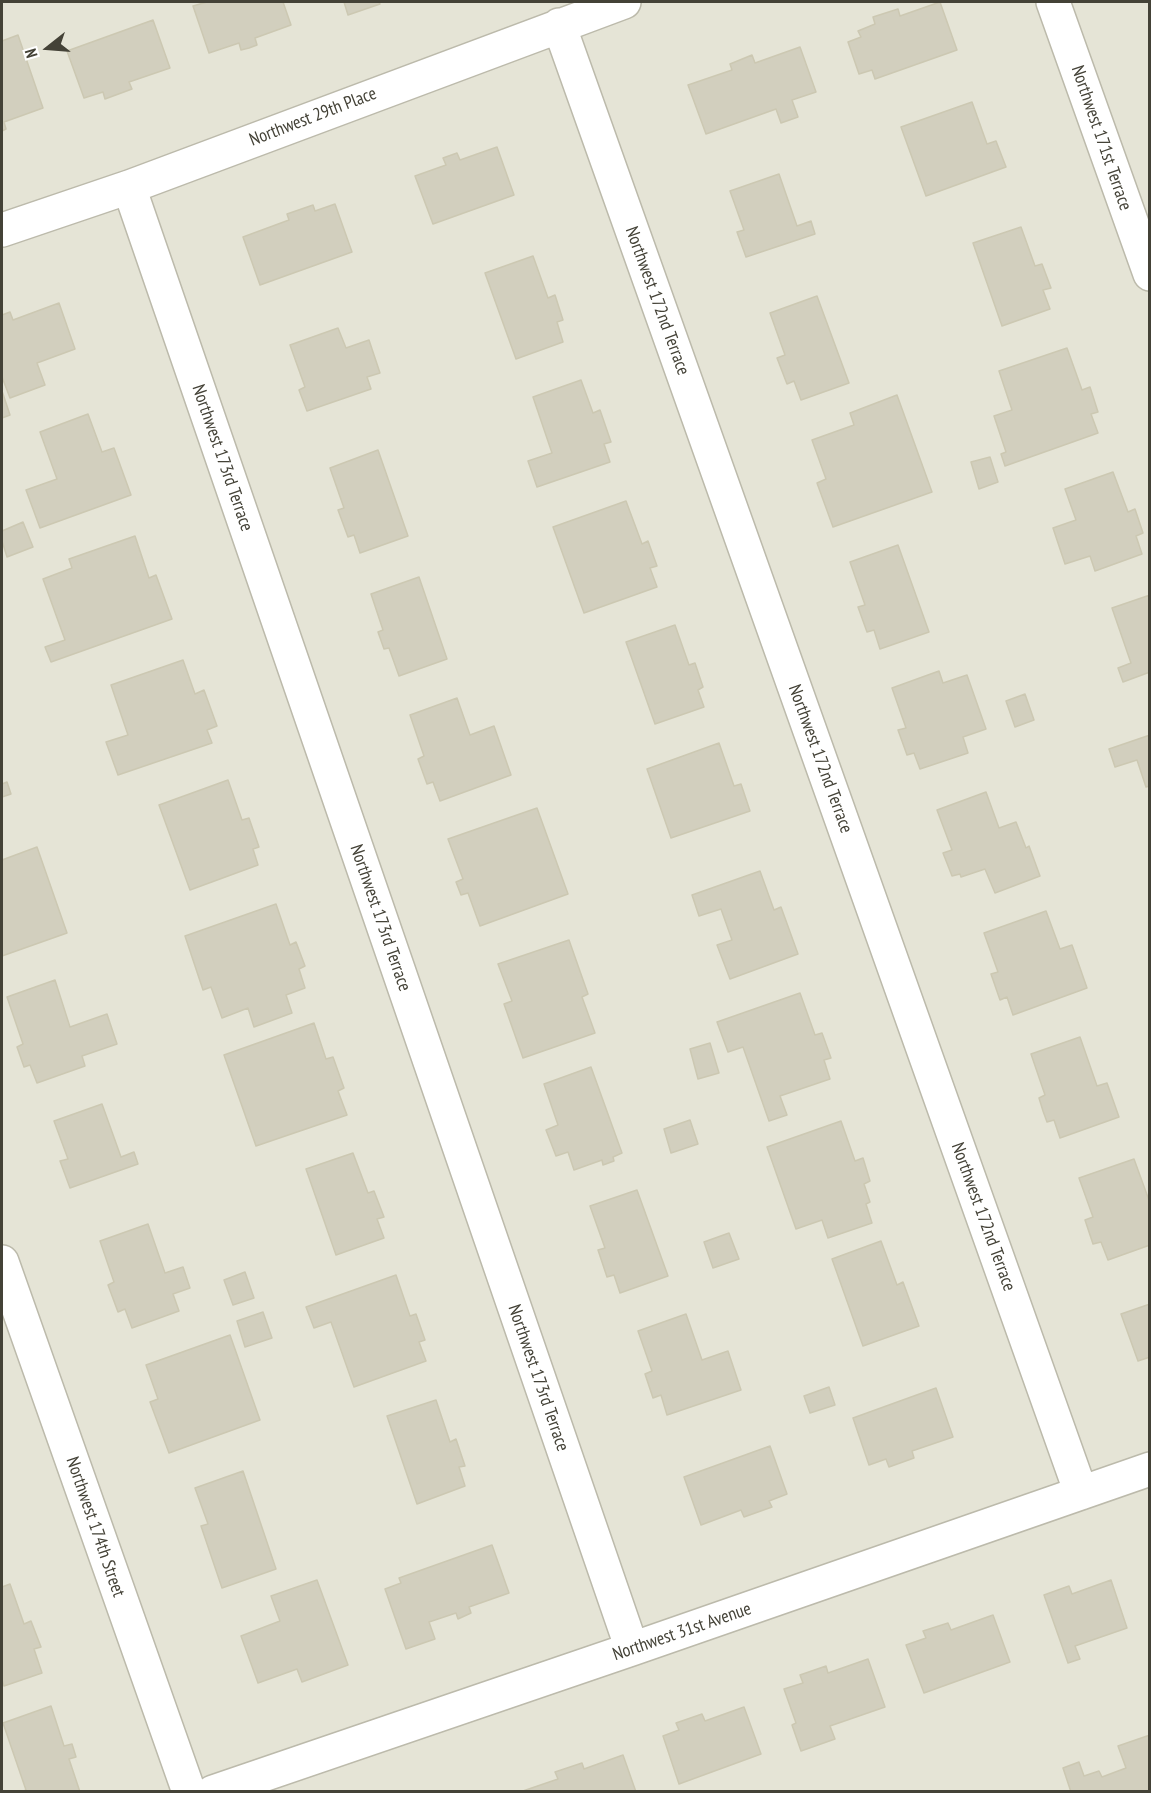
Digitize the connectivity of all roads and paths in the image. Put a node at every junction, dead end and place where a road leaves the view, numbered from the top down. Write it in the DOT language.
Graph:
graph roads {
  1 [pos="624,2"];
  2 [pos="1053,2"];
  3 [pos="559,25"];
  4 [pos="129,187"];
  5 [pos="2,230"];
  6 [pos="1149,274"];
  7 [pos="2,1262"];
  8 [pos="1149,1469"];
  9 [pos="1081,1493"];
  10 [pos="632,1649"];
  11 [pos="189,1791"];
  12 [pos="213,1791"];
  1 -- 3 [label="street, Northwest 29th Place"];
  2 -- 6 [label="street, Northwest 171st Terrace"];
  3 -- 4 [label="street, Northwest 29th Place"];
  3 -- 9 [label="street, Northwest 172nd Terrace"];
  4 -- 5 [label="street, Northwest 29th Place"];
  4 -- 10 [label="street, Northwest 173rd Terrace"];
  7 -- 11 [label="street, Northwest 174th Street"];
  8 -- 9 [label="street, Northwest 31st Avenue"];
  9 -- 10 [label="street, Northwest 31st Avenue"];
  10 -- 12 [label="street, Northwest 31st Avenue"];
}
